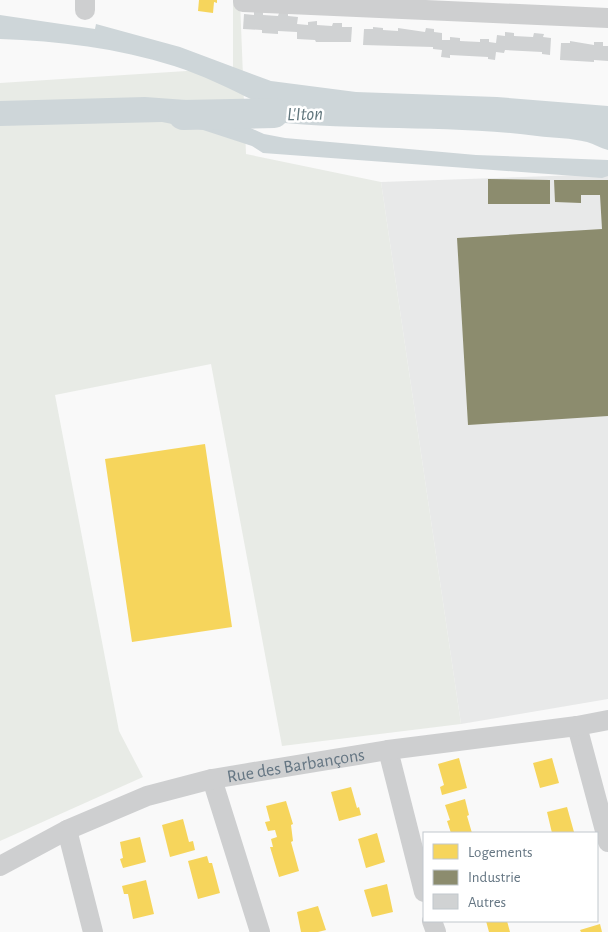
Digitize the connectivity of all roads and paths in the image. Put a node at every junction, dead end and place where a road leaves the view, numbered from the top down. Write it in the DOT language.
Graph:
graph roads {
  1 [pos="243,0"];
  2 [pos="555,8"];
  3 [pos="608,18"];
  4 [pos="608,720"];
  5 [pos="577,726"];
  6 [pos="388,750"];
  7 [pos="212,779"];
  8 [pos="67,830"];
  9 [pos="608,842"];
  10 [pos="0,866"];
  11 [pos="423,888"];
  12 [pos="93,932"];
  13 [pos="260,932"];
  1 -- 2 [label="street"];
  2 -- 3 [label="street"];
  4 -- 5 [label="street, Rue des Barbançons"];
  5 -- 6 [label="street, Rue des Barbançons"];
  5 -- 9 [label="street"];
  6 -- 7 [label="street, Rue des Barbançons"];
  6 -- 11 [label="street"];
  7 -- 8 [label="street, Rue des Barbançons"];
  7 -- 13 [label="street"];
  8 -- 10 [label="street, Rue des Barbançons"];
  8 -- 12 [label="street"];
}
